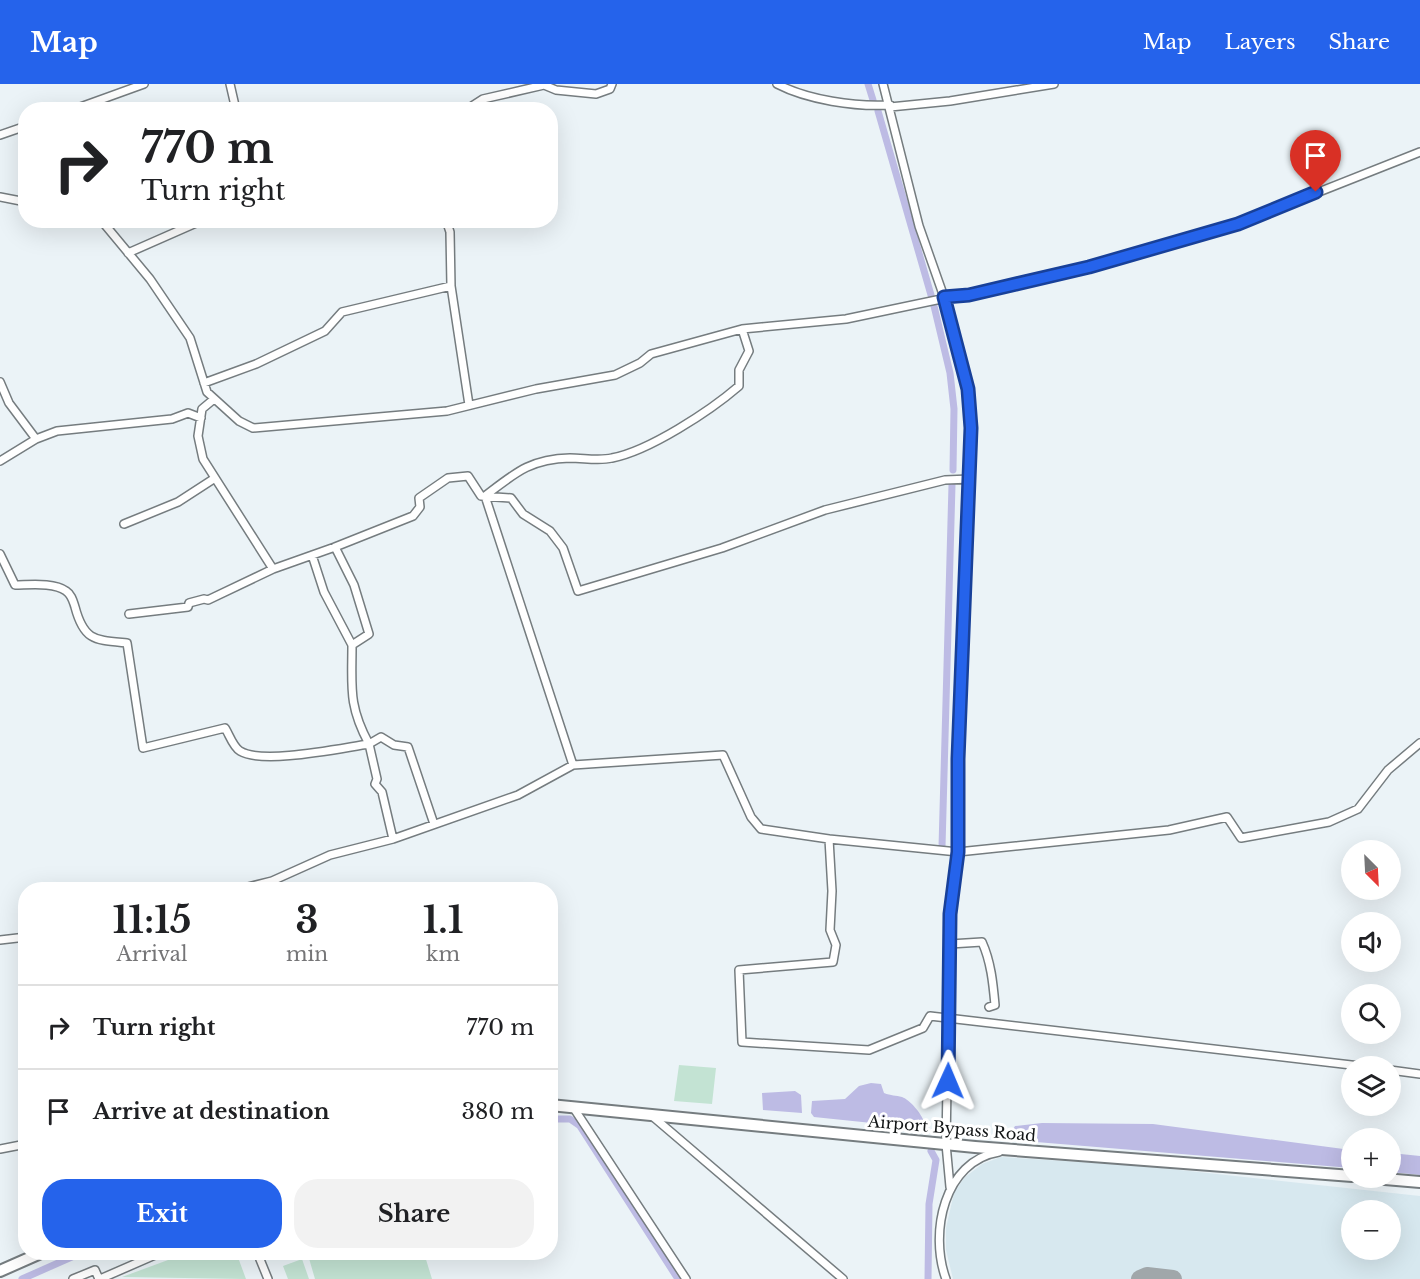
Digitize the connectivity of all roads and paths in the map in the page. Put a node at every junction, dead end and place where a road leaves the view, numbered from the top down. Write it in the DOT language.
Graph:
graph roads {
  1 [pos="144,84"];
  2 [pos="230,84"];
  3 [pos="612,84"];
  4 [pos="777,84"];
  5 [pos="883,84"];
  6 [pos="1054,84"];
  7 [pos="94,102"];
  8 [pos="234,102"];
  9 [pos="478,102"];
  10 [pos="890,106"];
  11 [pos="18,129"];
  12 [pos="0,135"];
  13 [pos="1420,152"];
  14 [pos="0,197"];
  15 [pos="18,200"];
  16 [pos="108,228"];
  17 [pos="185,228"];
  18 [pos="449,228"];
  19 [pos="128,253"];
  20 [pos="451,286"];
  21 [pos="944,297"];
  22 [pos="742,329"];
  23 [pos="0,382"];
  24 [pos="204,383"];
  25 [pos="214,399"];
  26 [pos="469,405"];
  27 [pos="201,418"];
  28 [pos="36,439"];
  29 [pos="0,461"];
  30 [pos="215,478"];
  31 [pos="970,479"];
  32 [pos="485,496"];
  33 [pos="124,524"];
  34 [pos="335,547"];
  35 [pos="0,554"];
  36 [pos="312,555"];
  37 [pos="273,569"];
  38 [pos="129,614"];
  39 [pos="352,645"];
  40 [pos="1420,743"];
  41 [pos="369,744"];
  42 [pos="573,765"];
  43 [pos="434,824"];
  44 [pos="393,838"];
  45 [pos="829,839"];
  46 [pos="958,852"];
  47 [pos="268,882"];
  48 [pos="18,939"];
  49 [pos="0,940"];
  50 [pos="950,944"];
  51 [pos="989,1007"];
  52 [pos="949,1017"];
  53 [pos="1341,1064"];
  54 [pos="1401,1071"];
  55 [pos="1420,1074"];
  56 [pos="558,1106"];
  57 [pos="573,1107"];
  58 [pos="649,1113"];
  59 [pos="946,1144"];
  60 [pos="18,1146"];
  61 [pos="0,1149"];
  62 [pos="1011,1150"];
  63 [pos="1341,1175"];
  64 [pos="1401,1180"];
  65 [pos="1420,1182"];
  66 [pos="950,1187"];
  67 [pos="25,1260"];
  68 [pos="144,1260"];
  69 [pos="260,1260"];
  70 [pos="0,1271"];
  71 [pos="74,1279"];
  72 [pos="100,1279"];
  73 [pos="268,1279"];
  74 [pos="686,1279"];
  75 [pos="843,1279"];
  76 [pos="946,1279"];
  1 -- 7 [label="street"];
  2 -- 8 [label="street"];
  3 -- 9 [label="street"];
  4 -- 10 [label="street"];
  5 -- 10 [label="street"];
  6 -- 10 [label="street"];
  10 -- 21 [label="street"];
  11 -- 12 [label="street"];
  13 -- 21 [label="street"];
  14 -- 15 [label="street"];
  16 -- 19 [label="street"];
  17 -- 19 [label="street"];
  18 -- 20 [label="street"];
  19 -- 24 [label="street"];
  20 -- 24 [label="street"];
  20 -- 26 [label="street"];
  21 -- 22 [label="street"];
  21 -- 31 [label="street"];
  22 -- 26 [label="street"];
  22 -- 32 [label="street"];
  23 -- 28 [label="street"];
  24 -- 25 [label="street"];
  25 -- 26 [label="street"];
  25 -- 27 [label="street"];
  27 -- 28 [label="street"];
  27 -- 30 [label="street"];
  28 -- 29 [label="street"];
  30 -- 33 [label="street"];
  30 -- 37 [label="street"];
  31 -- 32 [label="street"];
  31 -- 46 [label="street"];
  32 -- 34 [label="street"];
  32 -- 42 [label="street"];
  34 -- 36 [label="street"];
  34 -- 39 [label="street"];
  35 -- 41 [label="street"];
  36 -- 37 [label="street"];
  36 -- 39 [label="street"];
  37 -- 38 [label="street"];
  39 -- 41 [label="street"];
  40 -- 46 [label="street"];
  41 -- 43 [label="street"];
  41 -- 44 [label="street"];
  42 -- 43 [label="street"];
  42 -- 45 [label="street"];
  43 -- 44 [label="street"];
  44 -- 47 [label="street"];
  45 -- 46 [label="street"];
  45 -- 52 [label="street"];
  46 -- 50 [label="street"];
  48 -- 49 [label="street"];
  50 -- 51 [label="street"];
  50 -- 52 [label="street"];
  52 -- 53 [label="street"];
  52 -- 59 [label="street"];
  54 -- 55 [label="street"];
  56 -- 57 [label="street, Airport Bypass Road"];
  57 -- 58 [label="street, Airport Bypass Road"];
  57 -- 74 [label="street"];
  58 -- 59 [label="street, Airport Bypass Road"];
  58 -- 75 [label="street"];
  59 -- 62 [label="street, Airport Bypass Road"];
  59 -- 66 [label="street"];
  60 -- 61 [label="street"];
  62 -- 63 [label="street, Airport Bypass Road"];
  62 -- 66 [label="street"];
  64 -- 65 [label="street"];
  66 -- 76 [label="street"];
  67 -- 70 [label="street"];
  68 -- 72 [label="street"];
  69 -- 73 [label="street"];
  71 -- 72 [label="street"];
}
